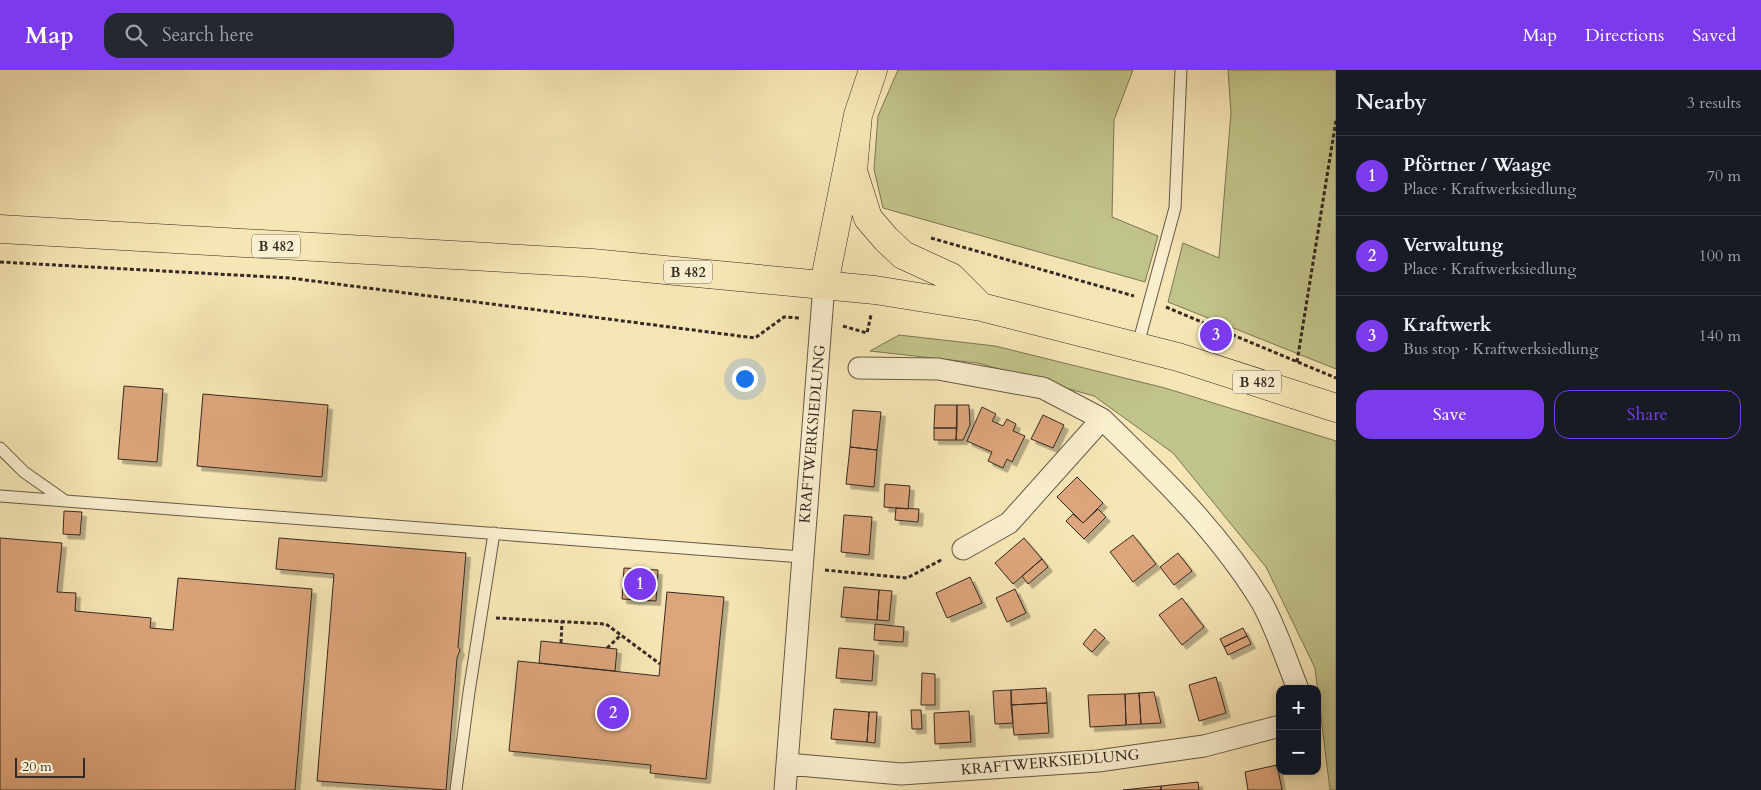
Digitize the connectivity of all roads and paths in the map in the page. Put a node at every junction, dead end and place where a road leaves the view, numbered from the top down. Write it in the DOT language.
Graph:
graph roads {
  1 [pos="873,70"];
  2 [pos="1181,70"];
  3 [pos="858,115"];
  4 [pos="1336,120"];
  5 [pos="0,229"];
  6 [pos="928,237"];
  7 [pos="0,262"];
  8 [pos="824,284"];
  9 [pos="875,290"];
  10 [pos="1151,301"];
  11 [pos="981,306"];
  12 [pos="822,320"];
  13 [pos="1137,348"];
  14 [pos="1297,362"];
  15 [pos="859,368"];
  16 [pos="1336,378"];
  17 [pos="1336,408"];
  18 [pos="1102,419"];
  19 [pos="0,448"];
  20 [pos="0,496"];
  21 [pos="64,500"];
  22 [pos="494,533"];
  23 [pos="963,549"];
  24 [pos="802,562"];
  25 [pos="481,617"];
  26 [pos="562,621"];
  27 [pos="621,635"];
  28 [pos="561,644"];
  29 [pos="606,648"];
  30 [pos="660,664"];
  31 [pos="1296,685"];
  32 [pos="1276,727"];
  33 [pos="787,764"];
  34 [pos="456,790"];
  35 [pos="785,790"];
  1 -- 3 [label="main road"];
  2 -- 10 [label="lane"];
  3 -- 8 [label="main road"];
  3 -- 11 [label="main road"];
  4 -- 14 [label="path"];
  5 -- 8 [label="main road, B 482"];
  6 -- 10 [label="path"];
  7 -- 12 [label="path"];
  8 -- 9 [label="main road, B 482"];
  8 -- 12 [label="street, KRAFTWERKSIEDLUNG"];
  9 -- 11 [label="main road, B 482"];
  9 -- 12 [label="path"];
  10 -- 13 [label="lane"];
  10 -- 14 [label="path"];
  11 -- 13 [label="main road, B 482"];
  12 -- 24 [label="street, KRAFTWERKSIEDLUNG"];
  13 -- 17 [label="main road, B 482"];
  14 -- 16 [label="path"];
  15 -- 18 [label="street"];
  18 -- 23 [label="street"];
  18 -- 31 [label="street"];
  19 -- 21 [label="lane"];
  20 -- 21 [label="lane"];
  21 -- 22 [label="lane"];
  22 -- 24 [label="lane"];
  22 -- 25 [label="lane"];
  23 -- 24 [label="path"];
  24 -- 33 [label="street, KRAFTWERKSIEDLUNG"];
  25 -- 26 [label="path"];
  25 -- 34 [label="lane"];
  26 -- 27 [label="path"];
  26 -- 28 [label="path"];
  27 -- 29 [label="path"];
  27 -- 30 [label="path"];
  32 -- 33 [label="street, KRAFTWERKSIEDLUNG"];
  33 -- 35 [label="street, KRAFTWERKSIEDLUNG"];
}
